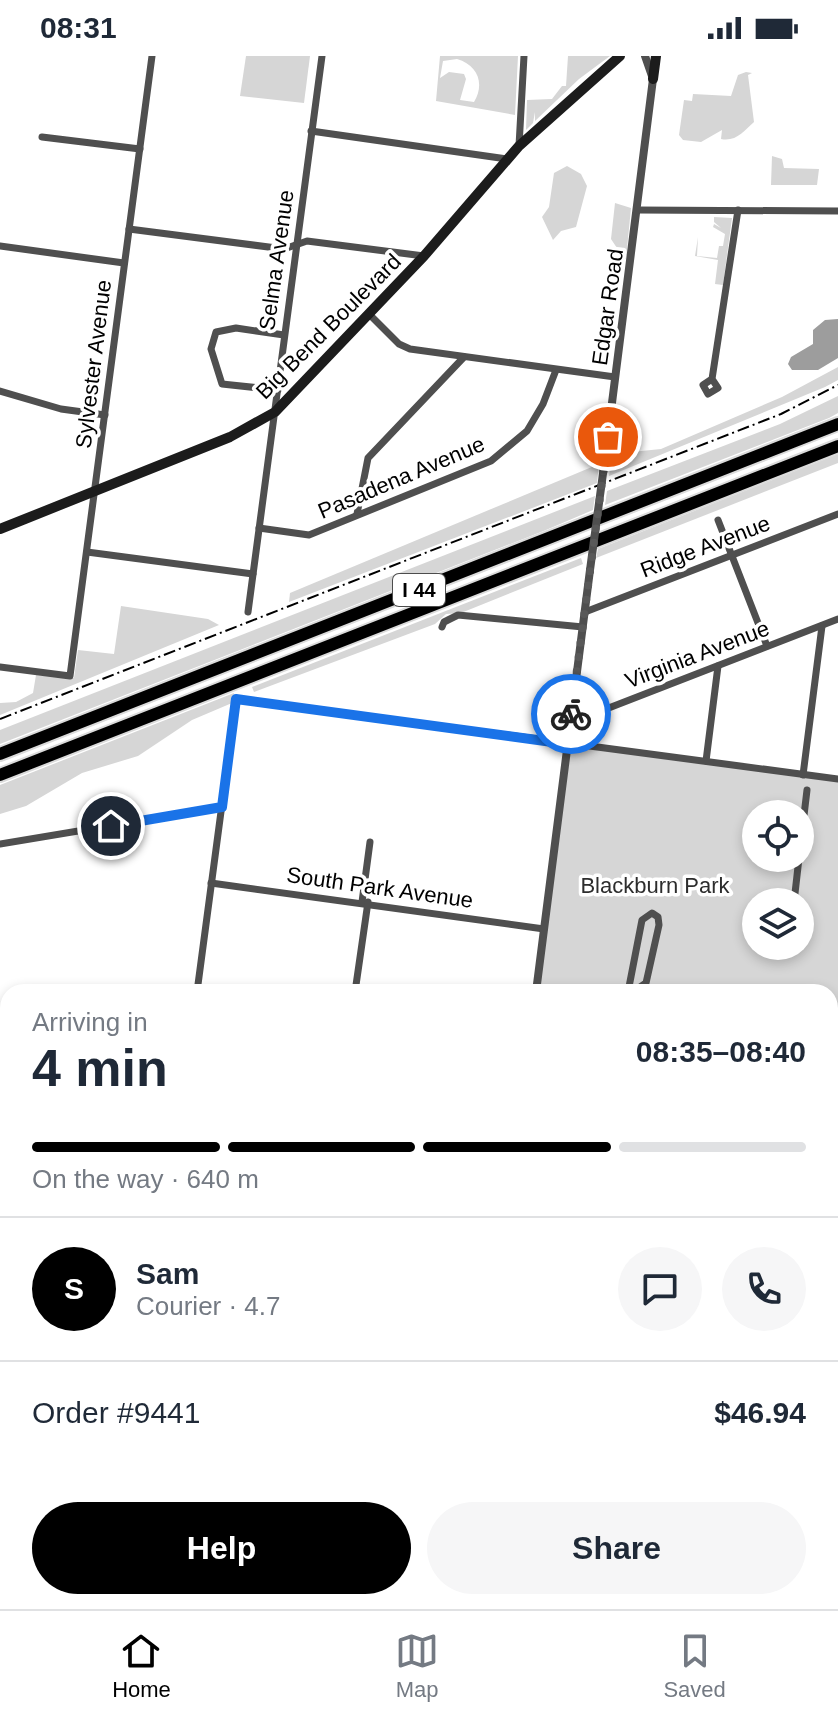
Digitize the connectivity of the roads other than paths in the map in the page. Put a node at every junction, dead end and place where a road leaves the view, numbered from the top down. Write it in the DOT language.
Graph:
graph roads {
  1 [pos="152,56"];
  2 [pos="322,56"];
  3 [pos="524,56"];
  4 [pos="620,56"];
  5 [pos="645,56"];
  6 [pos="656,56"];
  7 [pos="653,79"];
  8 [pos="311,131"];
  9 [pos="42,137"];
  10 [pos="519,146"];
  11 [pos="140,149"];
  12 [pos="507,159"];
  13 [pos="638,210"];
  14 [pos="838,211"];
  15 [pos="738,214"];
  16 [pos="129,229"];
  17 [pos="297,244"];
  18 [pos="0,246"];
  19 [pos="424,256"];
  20 [pos="124,263"];
  21 [pos="370,315"];
  22 [pos="284,335"];
  23 [pos="464,357"];
  24 [pos="556,370"];
  25 [pos="615,377"];
  26 [pos="712,379"];
  27 [pos="278,390"];
  28 [pos="0,391"];
  29 [pos="275,412"];
  30 [pos="105,415"];
  31 [pos="838,424"];
  32 [pos="838,446"];
  33 [pos="95,489"];
  34 [pos="357,514"];
  35 [pos="838,514"];
  36 [pos="718,520"];
  37 [pos="259,528"];
  38 [pos="0,529"];
  39 [pos="87,552"];
  40 [pos="732,556"];
  41 [pos="253,574"];
  42 [pos="248,612"];
  43 [pos="585,612"];
  44 [pos="838,619"];
  45 [pos="822,626"];
  46 [pos="442,627"];
  47 [pos="583,627"];
  48 [pos="767,646"];
  49 [pos="718,666"];
  50 [pos="0,667"];
  51 [pos="570,723"];
  52 [pos="567,744"];
  53 [pos="0,754"];
  54 [pos="706,761"];
  55 [pos="0,775"];
  56 [pos="803,775"];
  57 [pos="838,779"];
  58 [pos="807,790"];
  59 [pos="806,800"];
  60 [pos="222,807"];
  61 [pos="370,842"];
  62 [pos="0,844"];
  63 [pos="211,883"];
  64 [pos="365,902"];
  65 [pos="544,929"];
  66 [pos="198,984"];
  67 [pos="356,984"];
  68 [pos="537,984"];
  69 [pos="631,984"];
  70 [pos="646,984"];
  1 -- 11 [label="street, Sylvester Avenue"];
  2 -- 8 [label="street, Selma Avenue"];
  3 -- 10 [label="street"];
  4 -- 10 [label="main road, Big Bend Boulevard"];
  5 -- 7 [label="street, Edgar Road"];
  6 -- 7 [label="main road"];
  7 -- 13 [label="street, Edgar Road"];
  8 -- 12 [label="street"];
  8 -- 17 [label="street, Selma Avenue"];
  9 -- 11 [label="street"];
  10 -- 12 [label="main road, Big Bend Boulevard"];
  11 -- 16 [label="street, Sylvester Avenue"];
  12 -- 19 [label="main road, Big Bend Boulevard"];
  13 -- 15 [label="street"];
  13 -- 25 [label="street, Edgar Road"];
  14 -- 15 [label="street"];
  15 -- 26 [label="street"];
  16 -- 17 [label="street"];
  16 -- 20 [label="street, Sylvester Avenue"];
  17 -- 19 [label="street"];
  17 -- 22 [label="street, Selma Avenue"];
  18 -- 20 [label="street"];
  19 -- 21 [label="main road, Big Bend Boulevard"];
  20 -- 30 [label="street, Sylvester Avenue"];
  21 -- 23 [label="street"];
  21 -- 29 [label="main road, Big Bend Boulevard"];
  22 -- 27 [label="street, Selma Avenue"];
  22 -- 27 [label="street"];
  23 -- 24 [label="street"];
  23 -- 34 [label="street"];
  24 -- 25 [label="street"];
  24 -- 34 [label="street, Pasadena Avenue"];
  25 -- 43 [label="street, Edgar Road, bridge"];
  27 -- 29 [label="street, Selma Avenue"];
  28 -- 30 [label="street"];
  29 -- 33 [label="main road, Big Bend Boulevard"];
  29 -- 37 [label="street, Selma Avenue"];
  30 -- 33 [label="street, Sylvester Avenue"];
  31 -- 53 [label="highway, I 44"];
  32 -- 55 [label="highway, I 44"];
  33 -- 38 [label="main road, Big Bend Boulevard"];
  33 -- 39 [label="street, Sylvester Avenue"];
  34 -- 37 [label="street, Pasadena Avenue"];
  35 -- 40 [label="street, Ridge Avenue"];
  36 -- 40 [label="street"];
  37 -- 41 [label="street, Selma Avenue"];
  39 -- 41 [label="street"];
  39 -- 50 [label="street, Sylvester Avenue"];
  40 -- 43 [label="street, Ridge Avenue"];
  40 -- 48 [label="street"];
  41 -- 42 [label="street, Selma Avenue"];
  43 -- 47 [label="street, Edgar Road"];
  44 -- 45 [label="street, Virginia Avenue"];
  45 -- 48 [label="street, Virginia Avenue"];
  45 -- 56 [label="street"];
  46 -- 47 [label="street"];
  47 -- 51 [label="street, Edgar Road"];
  48 -- 49 [label="street, Virginia Avenue"];
  49 -- 51 [label="street, Virginia Avenue"];
  49 -- 54 [label="street"];
  51 -- 52 [label="street, Edgar Road"];
  52 -- 54 [label="street"];
  52 -- 60 [label="street"];
  52 -- 65 [label="street, Edgar Road"];
  54 -- 56 [label="street"];
  56 -- 57 [label="street"];
  58 -- 59 [label="street"];
  60 -- 62 [label="street"];
  60 -- 63 [label="street"];
  61 -- 64 [label="street"];
  63 -- 64 [label="street, South Park Avenue"];
  63 -- 66 [label="street"];
  64 -- 65 [label="street, South Park Avenue"];
  64 -- 67 [label="street"];
  65 -- 68 [label="street, Edgar Road"];
  69 -- 70 [label="street"];
}
